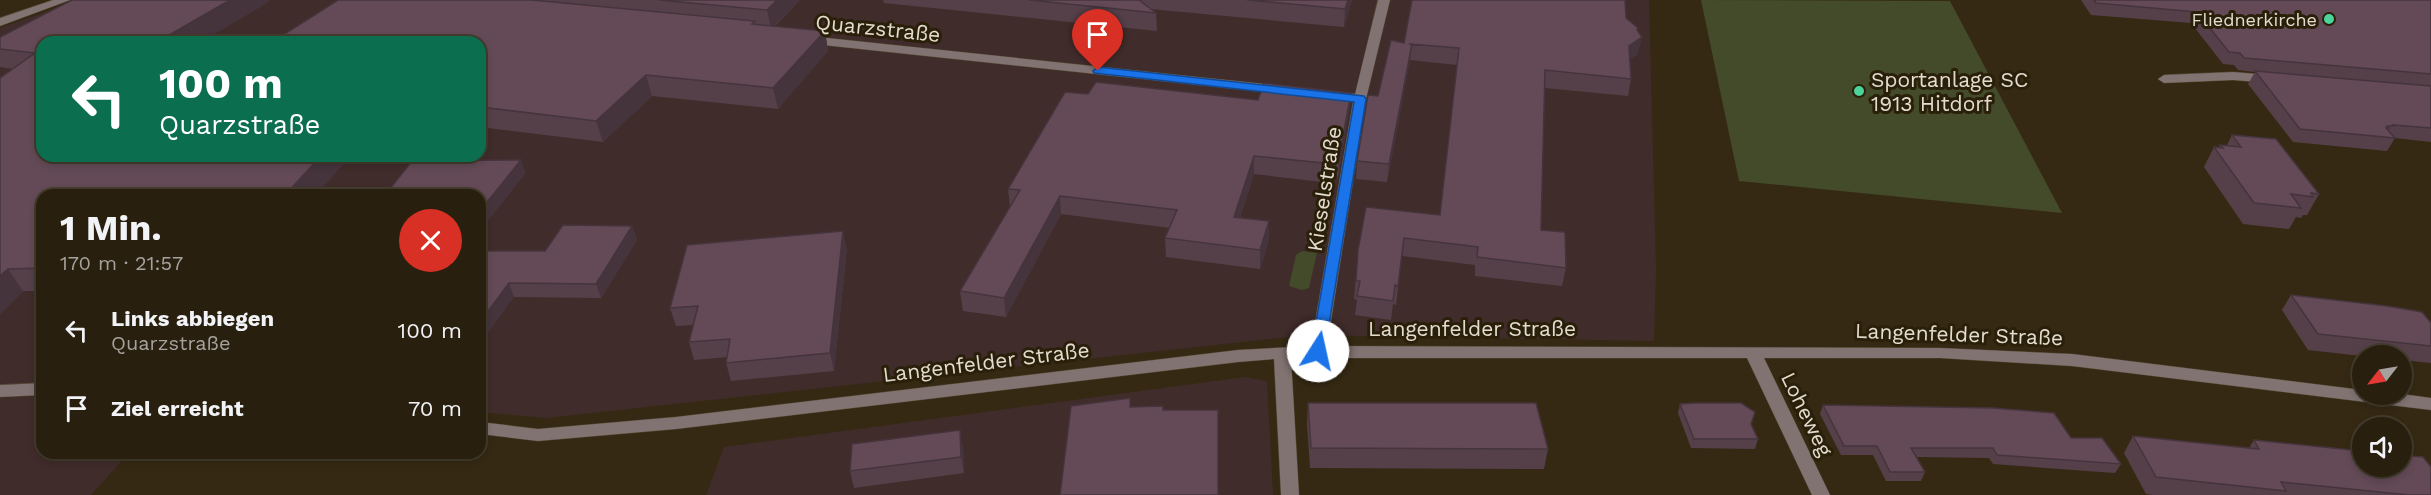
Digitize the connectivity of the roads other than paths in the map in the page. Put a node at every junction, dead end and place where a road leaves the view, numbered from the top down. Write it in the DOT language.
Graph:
graph roads {
  1 [pos="64,0"];
  2 [pos="1384,0"];
  3 [pos="0,22"];
  4 [pos="795,38"];
  5 [pos="2164,79"];
  6 [pos="2280,80"];
  7 [pos="1360,99"];
  8 [pos="1318,351"];
  9 [pos="1753,352"];
  10 [pos="1282,353"];
  11 [pos="36,389"];
  12 [pos="0,391"];
  13 [pos="2431,404"];
  14 [pos="486,429"];
  15 [pos="1290,495"];
  16 [pos="1821,495"];
  1 -- 3 [label="street"];
  2 -- 7 [label="street, Kieselstraße"];
  4 -- 7 [label="street, Quarzstraße"];
  5 -- 6 [label="street"];
  7 -- 8 [label="street, Kieselstraße"];
  8 -- 9 [label="street, Langenfelder Straße"];
  8 -- 10 [label="street, Langenfelder Straße"];
  9 -- 13 [label="street, Langenfelder Straße"];
  9 -- 16 [label="street, Loheweg"];
  10 -- 14 [label="street, Langenfelder Straße"];
  10 -- 15 [label="street"];
  11 -- 12 [label="street"];
}
